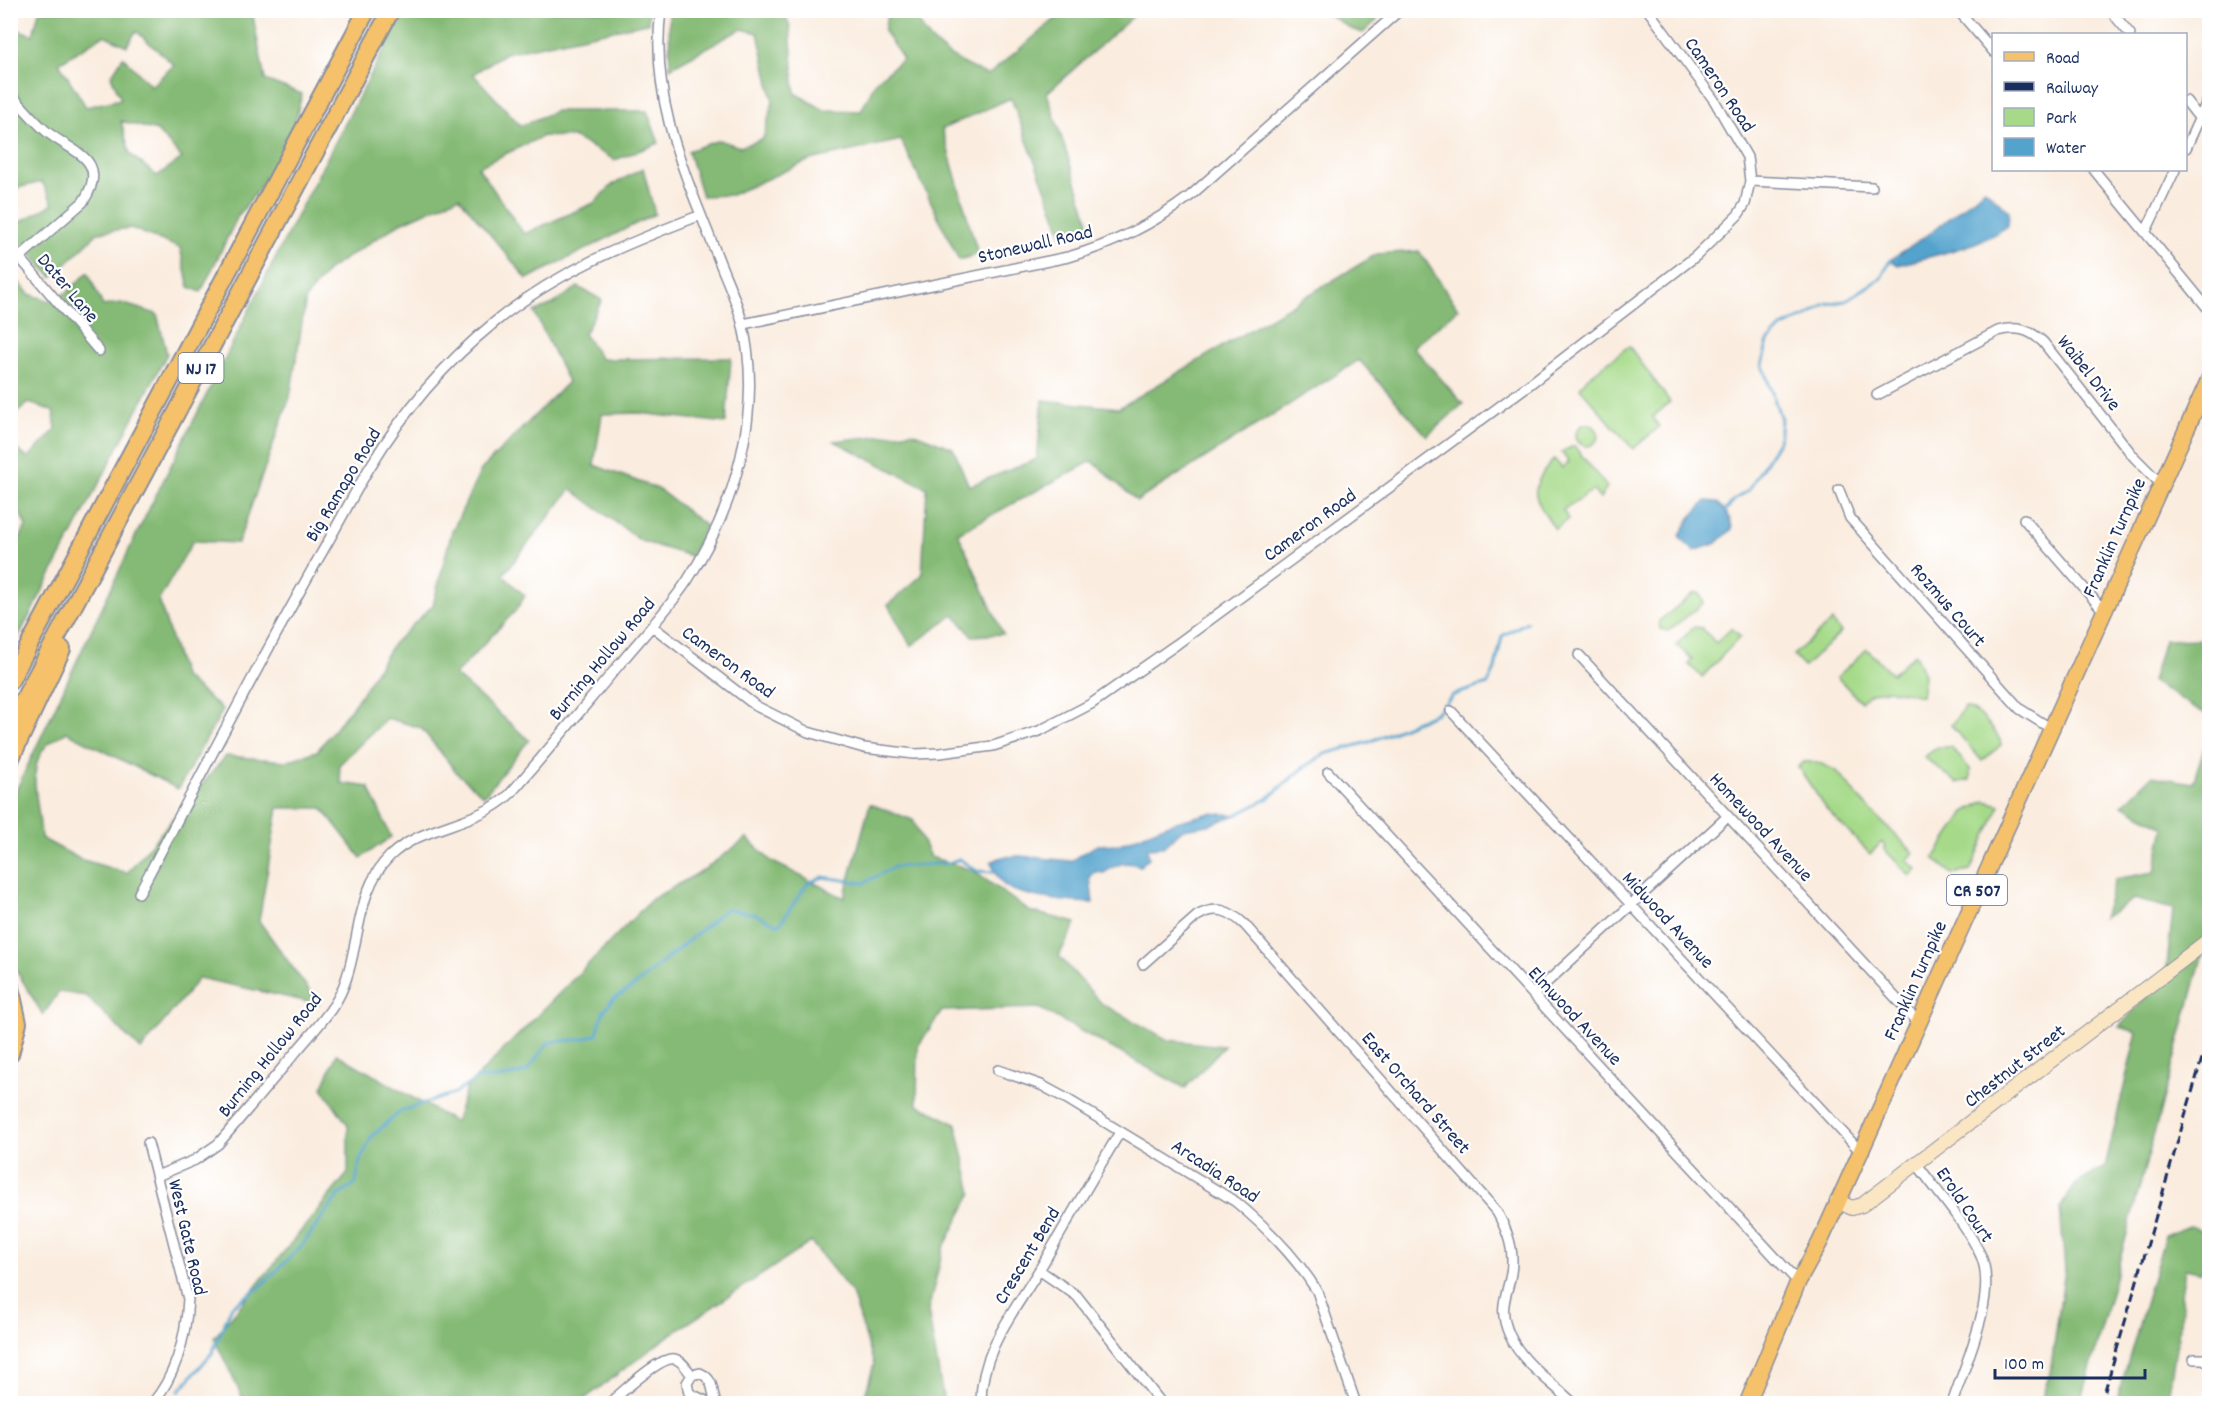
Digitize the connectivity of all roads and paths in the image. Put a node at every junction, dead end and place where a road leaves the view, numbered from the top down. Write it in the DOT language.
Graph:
graph roads {
  1 [pos="367,10"];
  2 [pos="392,10"];
  3 [pos="661,10"];
  4 [pos="1400,10"];
  5 [pos="1648,10"];
  6 [pos="1958,10"];
  7 [pos="2110,10"];
  8 [pos="2129,33"];
  9 [pos="1992,50"];
  10 [pos="10,93"];
  11 [pos="2210,95"];
  12 [pos="2187,102"];
  13 [pos="2200,118"];
  14 [pos="2187,146"];
  15 [pos="2095,171"];
  16 [pos="2175,171"];
  17 [pos="1750,181"];
  18 [pos="1872,187"];
  19 [pos="702,215"];
  20 [pos="2146,231"];
  21 [pos="10,246"];
  22 [pos="20,257"];
  23 [pos="2210,311"];
  24 [pos="743,324"];
  25 [pos="99,351"];
  26 [pos="2210,377"];
  27 [pos="1877,395"];
  28 [pos="2160,483"];
  29 [pos="1839,490"];
  30 [pos="2024,519"];
  31 [pos="103,551"];
  32 [pos="2103,610"];
  33 [pos="652,626"];
  34 [pos="1579,655"];
  35 [pos="10,681"];
  36 [pos="1451,711"];
  37 [pos="10,725"];
  38 [pos="2050,728"];
  39 [pos="10,760"];
  40 [pos="1328,772"];
  41 [pos="1728,816"];
  42 [pos="140,893"];
  43 [pos="1631,905"];
  44 [pos="2210,939"];
  45 [pos="1143,964"];
  46 [pos="10,986"];
  47 [pos="1533,995"];
  48 [pos="1918,1022"];
  49 [pos="10,1054"];
  50 [pos="998,1070"];
  51 [pos="1120,1131"];
  52 [pos="148,1143"];
  53 [pos="1860,1151"];
  54 [pos="1917,1164"];
  55 [pos="157,1176"];
  56 [pos="1837,1202"];
  57 [pos="1039,1270"];
  58 [pos="1798,1282"];
  59 [pos="2194,1359"];
  60 [pos="2210,1364"];
  61 [pos="692,1376"];
  62 [pos="152,1404"];
  63 [pos="608,1404"];
  64 [pos="714,1404"];
  65 [pos="981,1404"];
  66 [pos="1162,1404"];
  67 [pos="1356,1404"];
  68 [pos="1574,1404"];
  69 [pos="1747,1404"];
  70 [pos="1952,1404"];
  1 -- 35 [label="highway, NJ 17"];
  2 -- 31 [label="highway, NJ 17"];
  3 -- 19 [label="street, Burning Hollow Road"];
  4 -- 24 [label="street, Stonewall Road"];
  5 -- 17 [label="street, Cameron Road"];
  6 -- 9 [label="street"];
  7 -- 8 [label="street"];
  10 -- 22 [label="street"];
  11 -- 13 [label="street"];
  12 -- 13 [label="street"];
  13 -- 14 [label="street"];
  15 -- 20 [label="street"];
  16 -- 20 [label="street"];
  17 -- 18 [label="street"];
  17 -- 33 [label="street, Cameron Road"];
  19 -- 24 [label="street, Burning Hollow Road"];
  19 -- 42 [label="street, Big Ramapo Road"];
  20 -- 23 [label="street"];
  21 -- 22 [label="street, Dater Lane"];
  22 -- 25 [label="street, Dater Lane"];
  24 -- 33 [label="street, Burning Hollow Road"];
  26 -- 28 [label="main road, Franklin Turnpike / CR 507"];
  27 -- 28 [label="street, Waibel Drive"];
  28 -- 32 [label="main road, Franklin Turnpike / CR 507"];
  29 -- 38 [label="street, Rozmus Court"];
  30 -- 32 [label="street"];
  31 -- 37 [label="highway, NJ 17"];
  31 -- 39 [label="highway"];
  32 -- 38 [label="main road, Franklin Turnpike / CR 507"];
  33 -- 55 [label="street, Burning Hollow Road"];
  34 -- 41 [label="street, Homewood Avenue"];
  36 -- 43 [label="street, Midwood Avenue"];
  38 -- 48 [label="main road, Franklin Turnpike / CR 507"];
  40 -- 47 [label="street, Elmwood Avenue"];
  41 -- 43 [label="street"];
  41 -- 48 [label="street, Homewood Avenue"];
  43 -- 47 [label="street"];
  43 -- 53 [label="street, Midwood Avenue"];
  44 -- 54 [label="street, Chestnut Street"];
  45 -- 68 [label="street, East Orchard Street"];
  46 -- 49 [label="highway"];
  47 -- 58 [label="street, Elmwood Avenue"];
  48 -- 53 [label="main road, Franklin Turnpike / CR 507"];
  50 -- 51 [label="street, Arcadia Road"];
  51 -- 57 [label="street, Crescent Bend"];
  51 -- 67 [label="street, Arcadia Road"];
  52 -- 55 [label="street, West Gate Road"];
  53 -- 56 [label="main road, Franklin Turnpike / CR 507"];
  54 -- 56 [label="street, Chestnut Street"];
  54 -- 70 [label="street, Erold Court"];
  55 -- 62 [label="street, West Gate Road"];
  56 -- 58 [label="main road, Franklin Turnpike / CR 507"];
  57 -- 65 [label="street, Crescent Bend"];
  57 -- 66 [label="street"];
  58 -- 69 [label="main road, Franklin Turnpike / CR 507"];
  59 -- 60 [label="street"];
  61 -- 63 [label="street"];
  61 -- 64 [label="street"];
  61 -- 64 [label="street"];
}
